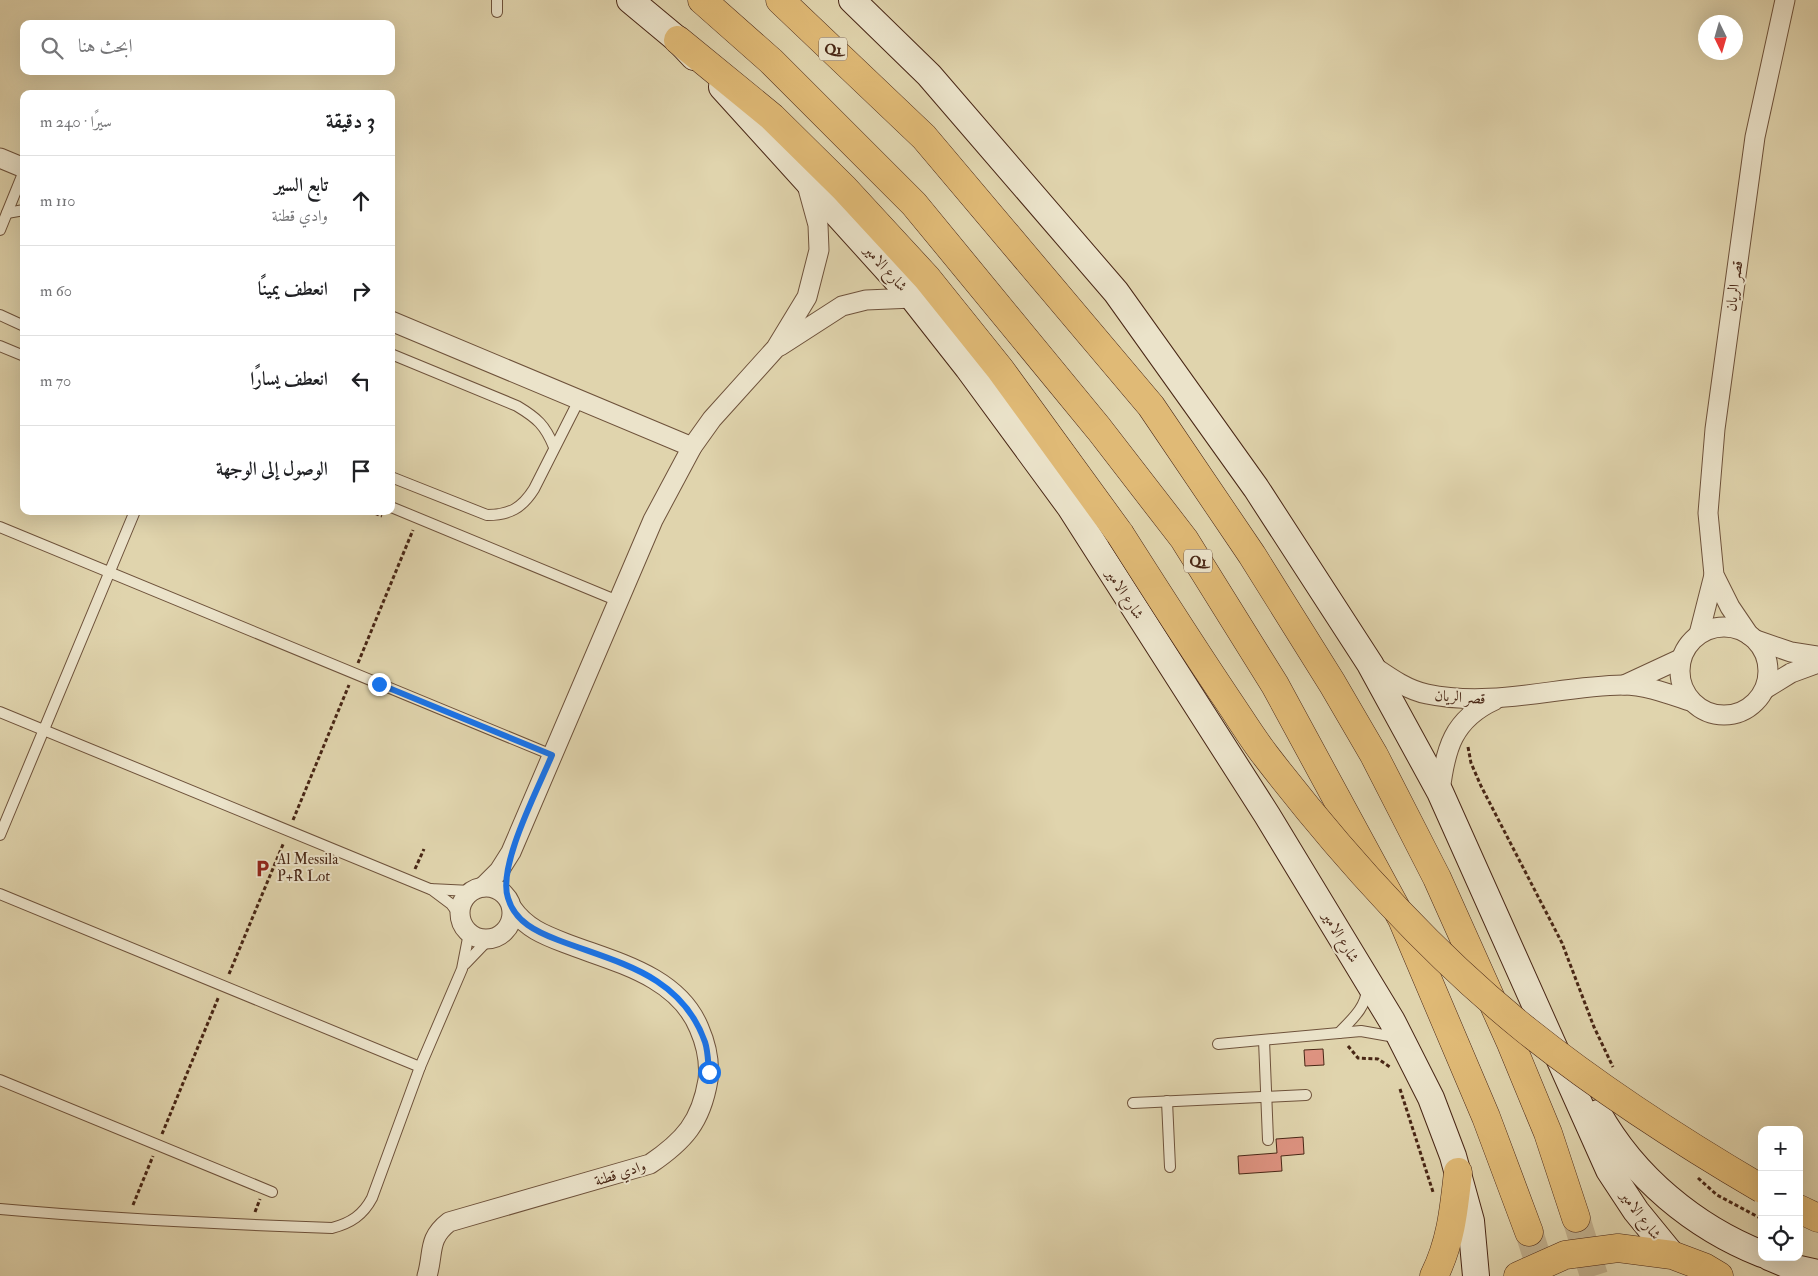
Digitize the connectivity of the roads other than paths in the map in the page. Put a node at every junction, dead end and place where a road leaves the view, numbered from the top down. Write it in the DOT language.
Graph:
graph roads {
  1 [pos="498,0"];
  2 [pos="630,0"];
  3 [pos="702,0"];
  4 [pos="780,0"];
  5 [pos="852,0"];
  6 [pos="1785,0"];
  7 [pos="497,12"];
  8 [pos="678,40"];
  9 [pos="0,158"];
  10 [pos="20,167"];
  11 [pos="803,177"];
  12 [pos="20,179"];
  13 [pos="20,211"];
  14 [pos="7,213"];
  15 [pos="0,230"];
  16 [pos="913,298"];
  17 [pos="0,315"];
  18 [pos="395,323"];
  19 [pos="20,324"];
  20 [pos="0,346"];
  21 [pos="776,348"];
  22 [pos="20,354"];
  23 [pos="395,356"];
  24 [pos="579,400"];
  25 [pos="554,447"];
  26 [pos="692,447"];
  27 [pos="395,478"];
  28 [pos="395,509"];
  29 [pos="133,515"];
  30 [pos="0,527"];
  31 [pos="110,573"];
  32 [pos="1714,575"];
  33 [pos="618,601"];
  34 [pos="1699,634"];
  35 [pos="1752,637"];
  36 [pos="1818,656"];
  37 [pos="1680,659"];
  38 [pos="1818,663"];
  39 [pos="1370,664"];
  40 [pos="1624,685"];
  41 [pos="1765,689"];
  42 [pos="1498,699"];
  43 [pos="1690,701"];
  44 [pos="0,712"];
  45 [pos="43,730"];
  46 [pos="552,755"];
  47 [pos="1440,792"];
  48 [pos="0,835"];
  49 [pos="511,852"];
  50 [pos="430,889"];
  51 [pos="477,889"];
  52 [pos="0,894"];
  53 [pos="510,903"];
  54 [pos="460,916"];
  55 [pos="469,933"];
  56 [pos="541,933"];
  57 [pos="497,936"];
  58 [pos="462,969"];
  59 [pos="1368,981"];
  60 [pos="1538,1008"];
  61 [pos="1339,1033"];
  62 [pos="1400,1038"];
  63 [pos="1264,1040"];
  64 [pos="1218,1044"];
  65 [pos="420,1067"];
  66 [pos="0,1080"];
  67 [pos="1266,1095"];
  68 [pos="1306,1095"];
  69 [pos="1167,1101"];
  70 [pos="1133,1103"];
  71 [pos="1268,1140"];
  72 [pos="1170,1167"];
  73 [pos="1458,1172"];
  74 [pos="1758,1188"];
  75 [pos="272,1192"];
  76 [pos="0,1209"];
  77 [pos="1803,1211"];
  78 [pos="1576,1218"];
  79 [pos="1818,1218"];
  80 [pos="1529,1232"];
  81 [pos="1758,1253"];
  82 [pos="1672,1255"];
  83 [pos="1778,1261"];
  84 [pos="1818,1273"];
  85 [pos="429,1274"];
  86 [pos="1434,1276"];
  87 [pos="1476,1276"];
  88 [pos="1518,1276"];
  89 [pos="1719,1276"];
  1 -- 7 [label="lane"];
  2 -- 8 [label="main road, شارع الامير"];
  3 -- 80 [label="main road, Q1"];
  4 -- 78 [label="main road, Q1"];
  5 -- 39 [label="main road, شارع الامير"];
  6 -- 32 [label="street, قصر الريان"];
  8 -- 11 [label="main road, شارع الامير"];
  8 -- 74 [label="main road, bridge"];
  9 -- 10 [label="street"];
  11 -- 16 [label="main road, شارع الامير"];
  11 -- 21 [label="street"];
  12 -- 14 [label="lane"];
  13 -- 14 [label="lane"];
  14 -- 15 [label="lane"];
  16 -- 21 [label="street"];
  16 -- 59 [label="main road, شارع الامير"];
  17 -- 19 [label="lane"];
  18 -- 24 [label="street"];
  20 -- 22 [label="lane"];
  21 -- 26 [label="street"];
  23 -- 25 [label="lane"];
  24 -- 25 [label="lane"];
  24 -- 26 [label="street"];
  25 -- 27 [label="lane"];
  26 -- 33 [label="street"];
  28 -- 33 [label="lane"];
  29 -- 31 [label="lane"];
  30 -- 31 [label="lane"];
  31 -- 45 [label="lane"];
  31 -- 46 [label="lane"];
  32 -- 34 [label="street, قصر الريان"];
  32 -- 35 [label="street, قصر الريان"];
  33 -- 46 [label="street"];
  34 -- 35 [label="street"];
  34 -- 37 [label="street"];
  35 -- 36 [label="street"];
  35 -- 41 [label="street"];
  37 -- 40 [label="street, قصر الريان"];
  37 -- 43 [label="street"];
  38 -- 41 [label="street"];
  39 -- 42 [label="street, قصر الريان"];
  39 -- 47 [label="main road, شارع الامير"];
  40 -- 42 [label="street, قصر الريان"];
  40 -- 43 [label="street, قصر الريان"];
  41 -- 43 [label="street"];
  42 -- 47 [label="street, قصر الريان"];
  44 -- 45 [label="lane"];
  45 -- 48 [label="lane"];
  45 -- 50 [label="lane"];
  46 -- 49 [label="street"];
  47 -- 60 [label="main road, شارع الامير"];
  49 -- 51 [label="street"];
  49 -- 53 [label="street"];
  50 -- 51 [label="lane"];
  50 -- 54 [label="lane"];
  51 -- 53 [label="street"];
  51 -- 54 [label="street"];
  52 -- 65 [label="lane"];
  53 -- 56 [label="street, وادي قطنة"];
  53 -- 57 [label="street"];
  54 -- 55 [label="street"];
  55 -- 57 [label="street"];
  55 -- 58 [label="lane"];
  56 -- 57 [label="street, وادي قطنة"];
  56 -- 85 [label="street, وادي قطنة"];
  57 -- 58 [label="lane"];
  58 -- 65 [label="lane"];
  59 -- 61 [label="lane"];
  59 -- 62 [label="main road, شارع الامير"];
  60 -- 81 [label="main road"];
  60 -- 82 [label="main road, شارع الامير"];
  61 -- 62 [label="lane"];
  61 -- 63 [label="lane"];
  62 -- 73 [label="main road, شارع الامير"];
  63 -- 64 [label="lane"];
  63 -- 67 [label="lane"];
  65 -- 76 [label="lane"];
  66 -- 75 [label="lane"];
  67 -- 68 [label="lane"];
  67 -- 69 [label="lane"];
  67 -- 71 [label="lane"];
  69 -- 70 [label="lane"];
  69 -- 72 [label="lane"];
  73 -- 86 [label="main road"];
  73 -- 87 [label="main road, شارع الامير"];
  77 -- 79 [label="main road"];
  82 -- 88 [label="main road"];
  82 -- 89 [label="main road"];
  83 -- 84 [label="main road"];
}
